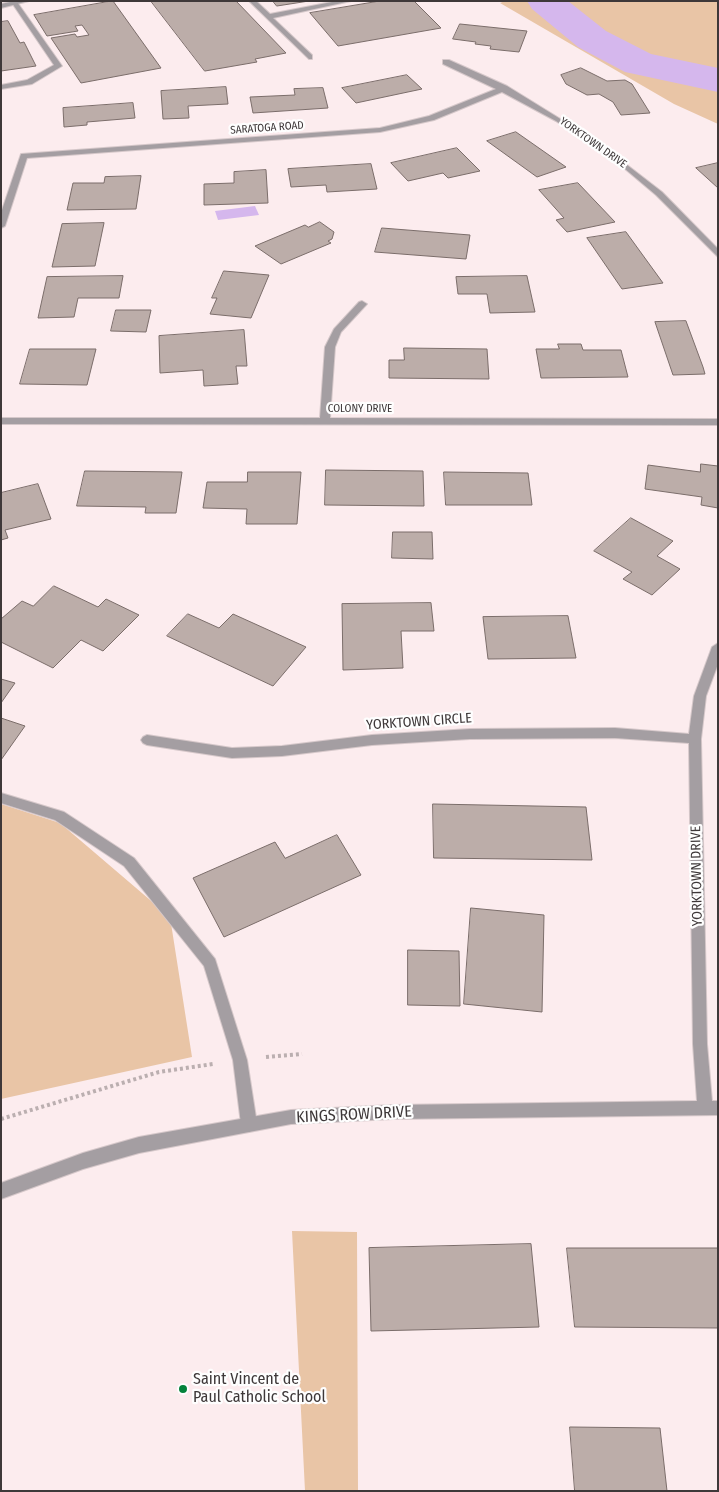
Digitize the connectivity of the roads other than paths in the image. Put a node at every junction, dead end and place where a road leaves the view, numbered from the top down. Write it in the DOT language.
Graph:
graph roads {
  1 [pos="26,1"];
  2 [pos="252,1"];
  3 [pos="348,1"];
  4 [pos="15,3"];
  5 [pos="1,6"];
  6 [pos="267,17"];
  7 [pos="310,57"];
  8 [pos="446,62"];
  9 [pos="1,87"];
  10 [pos="504,88"];
  11 [pos="1,226"];
  12 [pos="718,254"];
  13 [pos="362,304"];
  14 [pos="1,421"];
  15 [pos="325,422"];
  16 [pos="718,422"];
  17 [pos="718,646"];
  18 [pos="695,739"];
  19 [pos="147,740"];
  20 [pos="1,798"];
  21 [pos="711,1108"];
  22 [pos="249,1124"];
  23 [pos="1,1191"];
  1 -- 4 [label="street"];
  2 -- 6 [label="street"];
  3 -- 6 [label="street"];
  4 -- 5 [label="street"];
  4 -- 9 [label="street"];
  6 -- 7 [label="street"];
  8 -- 10 [label="street, YORKTOWN DRIVE"];
  10 -- 11 [label="street, SARATOGA ROAD"];
  10 -- 12 [label="street, YORKTOWN DRIVE"];
  13 -- 15 [label="street"];
  14 -- 15 [label="street, COLONY DRIVE"];
  15 -- 16 [label="street, COLONY DRIVE"];
  17 -- 18 [label="street, YORKTOWN DRIVE"];
  18 -- 19 [label="street, YORKTOWN CIRCLE"];
  18 -- 21 [label="street, YORKTOWN DRIVE"];
  20 -- 22 [label="street"];
  21 -- 22 [label="street, KINGS ROW DRIVE"];
  22 -- 23 [label="street, KINGS ROW DRIVE"];
}
